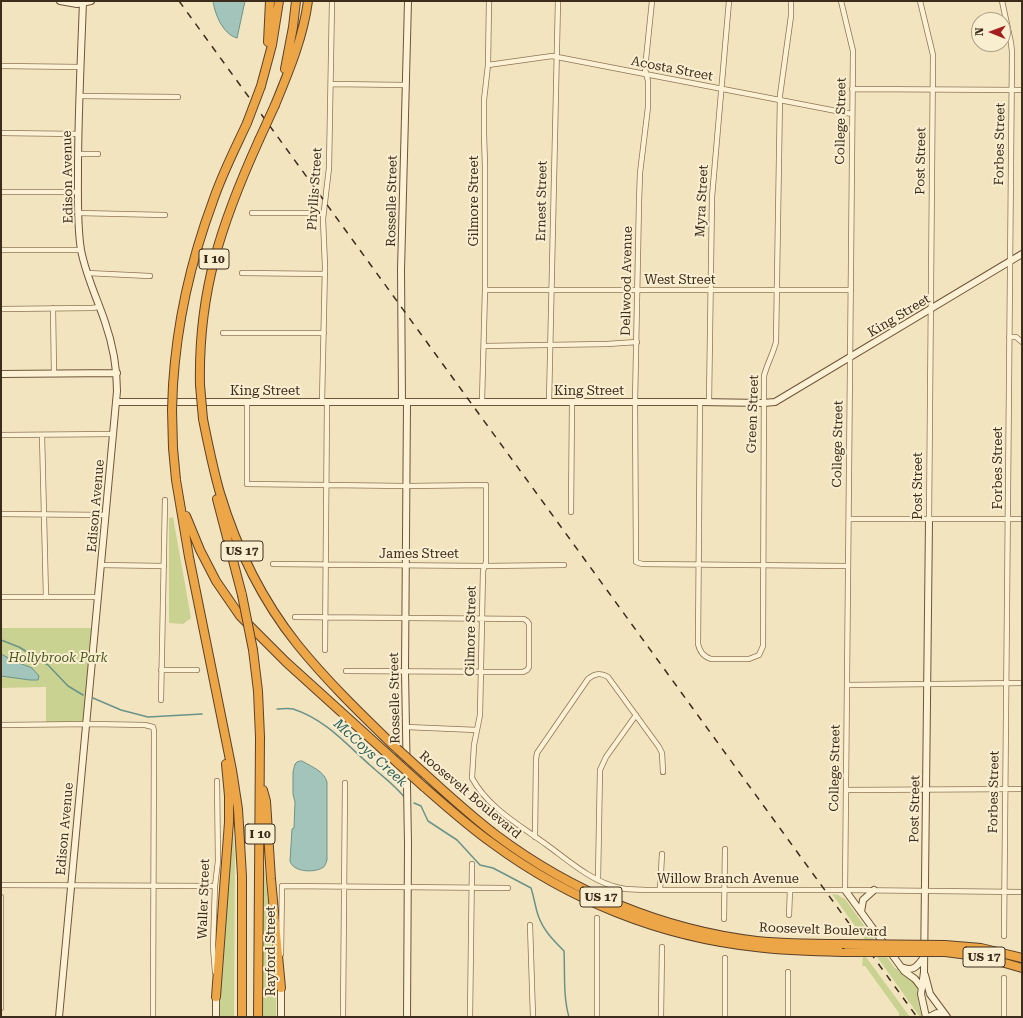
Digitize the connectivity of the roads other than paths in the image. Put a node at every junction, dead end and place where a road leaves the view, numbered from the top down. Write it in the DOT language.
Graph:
graph roads {
  1 [pos="60,1"];
  2 [pos="91,1"];
  3 [pos="270,1"];
  4 [pos="278,1"];
  5 [pos="296,1"];
  6 [pos="308,1"];
  7 [pos="332,1"];
  8 [pos="408,1"];
  9 [pos="489,1"];
  10 [pos="558,1"];
  11 [pos="652,1"];
  12 [pos="729,1"];
  13 [pos="792,1"];
  14 [pos="841,1"];
  15 [pos="920,1"];
  16 [pos="1002,1"];
  17 [pos="83,2"];
  18 [pos="557,57"];
  19 [pos="488,65"];
  20 [pos="1,66"];
  21 [pos="81,67"];
  22 [pos="647,75"];
  23 [pos="331,84"];
  24 [pos="406,85"];
  25 [pos="261,86"];
  26 [pos="721,89"];
  27 [pos="852,89"];
  28 [pos="933,89"];
  29 [pos="1012,90"];
  30 [pos="1022,90"];
  31 [pos="80,96"];
  32 [pos="178,97"];
  33 [pos="780,101"];
  34 [pos="275,105"];
  35 [pos="852,114"];
  36 [pos="1,133"];
  37 [pos="78,134"];
  38 [pos="78,154"];
  39 [pos="98,154"];
  40 [pos="1,192"];
  41 [pos="78,192"];
  42 [pos="79,213"];
  43 [pos="252,213"];
  44 [pos="323,213"];
  45 [pos="166,215"];
  46 [pos="1,250"];
  47 [pos="81,250"];
  48 [pos="1022,254"];
  49 [pos="1010,261"];
  50 [pos="242,273"];
  51 [pos="87,274"];
  52 [pos="325,274"];
  53 [pos="150,276"];
  54 [pos="485,290"];
  55 [pos="551,290"];
  56 [pos="851,290"];
  57 [pos="638,291"];
  58 [pos="710,291"];
  59 [pos="776,291"];
  60 [pos="99,307"];
  61 [pos="53,308"];
  62 [pos="1,309"];
  63 [pos="930,310"];
  64 [pos="222,333"];
  65 [pos="324,333"];
  66 [pos="1009,337"];
  67 [pos="637,342"];
  68 [pos="1022,342"];
  69 [pos="551,345"];
  70 [pos="484,346"];
  71 [pos="850,358"];
  72 [pos="117,373"];
  73 [pos="1,374"];
  74 [pos="54,374"];
  75 [pos="116,402"];
  76 [pos="247,402"];
  77 [pos="325,402"];
  78 [pos="405,402"];
  79 [pos="482,402"];
  80 [pos="549,402"];
  81 [pos="572,402"];
  82 [pos="635,402"];
  83 [pos="700,402"];
  84 [pos="709,402"];
  85 [pos="763,403"];
  86 [pos="203,419"];
  87 [pos="114,434"];
  88 [pos="1,435"];
  89 [pos="42,435"];
  90 [pos="327,485"];
  91 [pos="407,486"];
  92 [pos="180,499"];
  93 [pos="165,500"];
  94 [pos="571,512"];
  95 [pos="1,514"];
  96 [pos="44,515"];
  97 [pos="106,515"];
  98 [pos="848,519"];
  99 [pos="1008,519"];
  100 [pos="1022,519"];
  101 [pos="929,520"];
  102 [pos="273,564"];
  103 [pos="101,565"];
  104 [pos="326,565"];
  105 [pos="406,565"];
  106 [pos="564,565"];
  107 [pos="699,565"];
  108 [pos="763,565"];
  109 [pos="164,566"];
  110 [pos="485,566"];
  111 [pos="848,566"];
  112 [pos="1,597"];
  113 [pos="46,597"];
  114 [pos="98,597"];
  115 [pos="296,617"];
  116 [pos="325,618"];
  117 [pos="405,618"];
  118 [pos="482,618"];
  119 [pos="325,650"];
  120 [pos="161,670"];
  121 [pos="197,670"];
  122 [pos="346,671"];
  123 [pos="405,671"];
  124 [pos="481,671"];
  125 [pos="1006,683"];
  126 [pos="1022,683"];
  127 [pos="927,684"];
  128 [pos="847,685"];
  129 [pos="161,700"];
  130 [pos="221,715"];
  131 [pos="636,715"];
  132 [pos="86,724"];
  133 [pos="1,725"];
  134 [pos="406,727"];
  135 [pos="477,730"];
  136 [pos="663,772"];
  137 [pos="260,774"];
  138 [pos="472,778"];
  139 [pos="217,782"];
  140 [pos="344,783"];
  141 [pos="1005,789"];
  142 [pos="1022,789"];
  143 [pos="846,790"];
  144 [pos="926,790"];
  145 [pos="535,836"];
  146 [pos="724,850"];
  147 [pos="662,854"];
  148 [pos="472,864"];
  149 [pos="598,879"];
  150 [pos="1,885"];
  151 [pos="154,885"];
  152 [pos="71,886"];
  153 [pos="215,886"];
  154 [pos="344,887"];
  155 [pos="408,887"];
  156 [pos="471,888"];
  157 [pos="508,888"];
  158 [pos="660,890"];
  159 [pos="724,890"];
  160 [pos="790,890"];
  161 [pos="845,890"];
  162 [pos="874,890"];
  163 [pos="925,891"];
  164 [pos="1004,892"];
  165 [pos="1022,892"];
  166 [pos="1,897"];
  167 [pos="861,912"];
  168 [pos="789,915"];
  169 [pos="598,918"];
  170 [pos="724,920"];
  171 [pos="530,925"];
  172 [pos="1004,936"];
  173 [pos="662,947"];
  174 [pos="844,948"];
  175 [pos="945,949"];
  176 [pos="924,957"];
  177 [pos="725,958"];
  178 [pos="1022,958"];
  179 [pos="901,967"];
  180 [pos="1022,968"];
  181 [pos="788,972"];
  182 [pos="924,972"];
  183 [pos="1004,978"];
  184 [pos="281,988"];
  185 [pos="922,988"];
  186 [pos="216,997"];
  187 [pos="1,1008"];
  188 [pos="946,1016"];
  189 [pos="59,1017"];
  190 [pos="153,1017"];
  191 [pos="216,1017"];
  192 [pos="242,1017"];
  193 [pos="258,1017"];
  194 [pos="281,1017"];
  195 [pos="343,1017"];
  196 [pos="407,1017"];
  197 [pos="470,1017"];
  198 [pos="533,1017"];
  199 [pos="597,1017"];
  200 [pos="661,1017"];
  201 [pos="724,1017"];
  202 [pos="788,1017"];
  203 [pos="927,1017"];
  204 [pos="1004,1017"];
  1 -- 17 [label="main road"];
  2 -- 17 [label="main road"];
  3 -- 25 [label="highway"];
  4 -- 25 [label="highway, I 10"];
  5 -- 34 [label="highway"];
  6 -- 34 [label="highway, I 10"];
  7 -- 23 [label="street, Phyllis Street"];
  8 -- 24 [label="main road, Rosselle Street"];
  9 -- 19 [label="street, Gilmore Street"];
  10 -- 18 [label="street, Ernest Street"];
  11 -- 22 [label="street, Dellwood Avenue"];
  12 -- 26 [label="street, Myra Street"];
  13 -- 33 [label="street, Green Street"];
  14 -- 27 [label="street, College Street"];
  15 -- 28 [label="street, Post Street"];
  16 -- 29 [label="street, Forbes Street"];
  17 -- 21 [label="main road, Edison Avenue"];
  18 -- 19 [label="street, Acosta Street"];
  18 -- 22 [label="street, Acosta Street"];
  18 -- 55 [label="street, Ernest Street"];
  19 -- 54 [label="street, Gilmore Street"];
  20 -- 21 [label="street"];
  21 -- 31 [label="main road, Edison Avenue"];
  22 -- 26 [label="street, Acosta Street"];
  22 -- 57 [label="street, Dellwood Avenue"];
  23 -- 24 [label="street"];
  23 -- 44 [label="street, Phyllis Street"];
  24 -- 78 [label="main road, Rosselle Street"];
  25 -- 92 [label="highway, I 10, bridge"];
  26 -- 33 [label="street, Acosta Street"];
  26 -- 58 [label="street, Myra Street"];
  27 -- 28 [label="street"];
  27 -- 35 [label="street, College Street"];
  28 -- 29 [label="street"];
  28 -- 63 [label="street, Post Street"];
  29 -- 30 [label="street"];
  29 -- 49 [label="street, Forbes Street"];
  31 -- 32 [label="street"];
  31 -- 37 [label="main road, Edison Avenue"];
  33 -- 35 [label="street, Acosta Street"];
  33 -- 59 [label="street, Green Street"];
  34 -- 86 [label="highway, I 10, bridge"];
  35 -- 56 [label="street, College Street"];
  36 -- 37 [label="street"];
  37 -- 38 [label="main road, Edison Avenue"];
  38 -- 39 [label="street"];
  38 -- 41 [label="main road, Edison Avenue"];
  40 -- 41 [label="street"];
  41 -- 42 [label="main road, Edison Avenue"];
  42 -- 45 [label="street"];
  42 -- 47 [label="main road, Edison Avenue"];
  43 -- 44 [label="street"];
  44 -- 52 [label="street, Phyllis Street"];
  46 -- 47 [label="street"];
  47 -- 51 [label="main road, Edison Avenue"];
  48 -- 49 [label="main road, King Street"];
  49 -- 63 [label="main road, King Street"];
  49 -- 66 [label="street, Forbes Street"];
  50 -- 52 [label="street"];
  51 -- 53 [label="street"];
  51 -- 60 [label="main road, Edison Avenue"];
  52 -- 65 [label="street, Phyllis Street"];
  54 -- 55 [label="street, West Street"];
  54 -- 70 [label="street, Gilmore Street"];
  55 -- 57 [label="street, West Street"];
  55 -- 69 [label="street, Ernest Street"];
  56 -- 59 [label="street, West Street"];
  56 -- 71 [label="street, College Street"];
  57 -- 58 [label="street, West Street"];
  57 -- 67 [label="street, Dellwood Avenue"];
  58 -- 59 [label="street, West Street"];
  58 -- 84 [label="street, Myra Street"];
  59 -- 85 [label="street, Green Street"];
  60 -- 61 [label="street"];
  60 -- 72 [label="main road, Edison Avenue"];
  61 -- 62 [label="street"];
  61 -- 74 [label="street"];
  63 -- 71 [label="main road, King Street"];
  63 -- 101 [label="street, Post Street"];
  64 -- 65 [label="street"];
  65 -- 77 [label="street, Phyllis Street"];
  66 -- 68 [label="street"];
  66 -- 99 [label="street, Forbes Street"];
  67 -- 69 [label="street"];
  67 -- 82 [label="street, Dellwood Avenue"];
  69 -- 70 [label="street"];
  69 -- 80 [label="street, Ernest Street"];
  70 -- 79 [label="street, Gilmore Street"];
  71 -- 85 [label="main road, King Street"];
  71 -- 98 [label="street, College Street"];
  72 -- 74 [label="main road"];
  72 -- 75 [label="main road, Edison Avenue"];
  73 -- 74 [label="main road"];
  75 -- 76 [label="main road, King Street"];
  75 -- 87 [label="main road, Edison Avenue"];
  76 -- 77 [label="main road, King Street"];
  76 -- 90 [label="street"];
  77 -- 78 [label="main road, King Street"];
  77 -- 90 [label="street, Phyllis Street"];
  78 -- 79 [label="main road, King Street"];
  78 -- 91 [label="main road, Rosselle Street"];
  79 -- 80 [label="main road, King Street"];
  80 -- 81 [label="main road, King Street"];
  81 -- 82 [label="main road, King Street"];
  81 -- 94 [label="street"];
  82 -- 83 [label="main road, King Street"];
  82 -- 107 [label="street, Dellwood Avenue"];
  83 -- 84 [label="main road, King Street"];
  83 -- 107 [label="street"];
  84 -- 85 [label="main road, King Street"];
  85 -- 108 [label="street, Green Street"];
  86 -- 137 [label="highway, I 10, bridge"];
  86 -- 174 [label="highway, Roosevelt Boulevard / US 17, bridge"];
  87 -- 89 [label="street"];
  87 -- 97 [label="main road, Edison Avenue"];
  88 -- 89 [label="street"];
  89 -- 96 [label="street"];
  90 -- 91 [label="street"];
  90 -- 104 [label="street, Phyllis Street"];
  91 -- 105 [label="main road, Rosselle Street"];
  91 -- 110 [label="street, Gilmore Street"];
  92 -- 130 [label="highway, I 10"];
  92 -- 174 [label="highway, Roosevelt Boulevard / US 17, bridge"];
  93 -- 109 [label="street"];
  95 -- 96 [label="street"];
  96 -- 97 [label="street"];
  96 -- 113 [label="street"];
  97 -- 103 [label="main road, Edison Avenue"];
  98 -- 101 [label="street"];
  98 -- 111 [label="street, College Street"];
  99 -- 100 [label="street"];
  99 -- 101 [label="street"];
  99 -- 125 [label="street, Forbes Street"];
  101 -- 127 [label="main road, Post Street"];
  102 -- 104 [label="street, James Street"];
  103 -- 109 [label="street"];
  103 -- 114 [label="main road, Edison Avenue"];
  104 -- 105 [label="street, James Street"];
  104 -- 116 [label="street, Phyllis Street"];
  105 -- 110 [label="street, James Street"];
  105 -- 117 [label="main road, Rosselle Street"];
  106 -- 110 [label="street, James Street"];
  107 -- 108 [label="street"];
  107 -- 108 [label="street, Green Street"];
  108 -- 111 [label="street"];
  109 -- 120 [label="street"];
  110 -- 118 [label="street, Gilmore Street"];
  111 -- 128 [label="street, College Street"];
  112 -- 113 [label="street"];
  113 -- 114 [label="street"];
  114 -- 132 [label="main road, Edison Avenue"];
  115 -- 116 [label="street"];
  116 -- 117 [label="street"];
  116 -- 119 [label="street, Phyllis Street"];
  117 -- 118 [label="street"];
  117 -- 123 [label="main road, Rosselle Street"];
  118 -- 124 [label="street, Gilmore Street"];
  118 -- 124 [label="street"];
  120 -- 121 [label="street"];
  120 -- 129 [label="street"];
  122 -- 123 [label="street"];
  123 -- 124 [label="street"];
  123 -- 134 [label="main road, Rosselle Street"];
  124 -- 135 [label="street, Gilmore Street"];
  125 -- 126 [label="street"];
  125 -- 127 [label="street"];
  125 -- 141 [label="street, Forbes Street"];
  127 -- 128 [label="street"];
  127 -- 144 [label="main road, Post Street"];
  128 -- 143 [label="street, College Street"];
  130 -- 186 [label="highway"];
  130 -- 192 [label="highway, I 10"];
  131 -- 136 [label="street"];
  131 -- 145 [label="street"];
  131 -- 149 [label="street"];
  132 -- 133 [label="street"];
  132 -- 151 [label="street"];
  132 -- 152 [label="main road, Edison Avenue"];
  134 -- 135 [label="street"];
  134 -- 155 [label="main road, Rosselle Street"];
  135 -- 138 [label="street, Gilmore Street"];
  137 -- 184 [label="highway"];
  137 -- 193 [label="highway, I 10"];
  138 -- 145 [label="street, Willow Branch Avenue"];
  139 -- 153 [label="street, Waller Street"];
  140 -- 154 [label="street"];
  141 -- 142 [label="street"];
  141 -- 144 [label="street"];
  141 -- 164 [label="street, Forbes Street"];
  143 -- 144 [label="street"];
  143 -- 161 [label="street, College Street"];
  144 -- 163 [label="main road, Post Street"];
  145 -- 149 [label="street, Willow Branch Avenue"];
  146 -- 159 [label="street"];
  147 -- 158 [label="street"];
  148 -- 156 [label="street"];
  149 -- 158 [label="street, Willow Branch Avenue"];
  150 -- 152 [label="street"];
  151 -- 152 [label="street"];
  151 -- 153 [label="street"];
  151 -- 190 [label="street"];
  152 -- 189 [label="main road, Edison Avenue"];
  153 -- 186 [label="street, Waller Street"];
  154 -- 155 [label="street"];
  154 -- 184 [label="street, Rayford Street"];
  154 -- 195 [label="street"];
  155 -- 156 [label="street"];
  155 -- 196 [label="main road, Rosselle Street"];
  156 -- 157 [label="street"];
  156 -- 197 [label="street"];
  158 -- 159 [label="street, Willow Branch Avenue"];
  159 -- 160 [label="street, Willow Branch Avenue"];
  159 -- 170 [label="street"];
  160 -- 161 [label="street, Willow Branch Avenue"];
  160 -- 168 [label="street"];
  161 -- 162 [label="street, Willow Branch Avenue"];
  161 -- 167 [label="main road"];
  162 -- 163 [label="street, Willow Branch Avenue"];
  162 -- 167 [label="main road"];
  163 -- 164 [label="street, Willow Branch Avenue"];
  163 -- 176 [label="main road, Post Street"];
  164 -- 165 [label="street, Willow Branch Avenue"];
  164 -- 172 [label="street, Forbes Street"];
  166 -- 187 [label="street"];
  167 -- 179 [label="main road"];
  169 -- 199 [label="street"];
  171 -- 198 [label="street"];
  173 -- 200 [label="street"];
  174 -- 175 [label="highway, Roosevelt Boulevard / US 17, bridge"];
  175 -- 178 [label="highway, Roosevelt Boulevard / US 17"];
  175 -- 180 [label="highway, Roosevelt Boulevard / US 17"];
  176 -- 179 [label="main road"];
  176 -- 182 [label="main road, Post Street"];
  177 -- 201 [label="street"];
  179 -- 185 [label="main road"];
  181 -- 202 [label="street"];
  182 -- 185 [label="main road, Post Street"];
  182 -- 188 [label="main road, Post Street"];
  183 -- 204 [label="street"];
  184 -- 194 [label="main road, Rayford Street"];
  185 -- 203 [label="main road, Post Street"];
  186 -- 191 [label="main road, Waller Street"];
  188 -- 203 [label="main road"];
}
